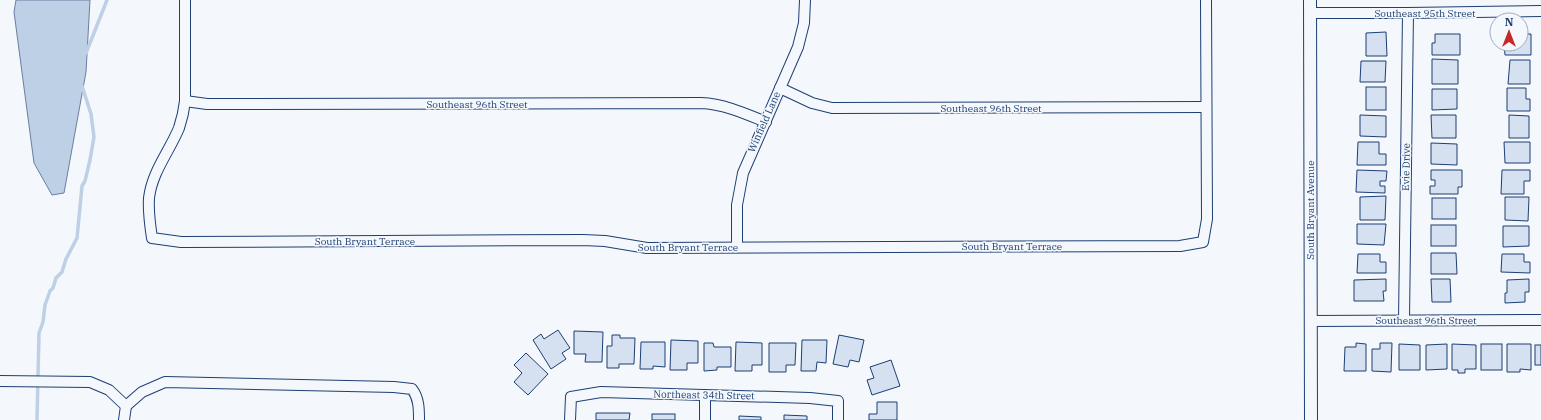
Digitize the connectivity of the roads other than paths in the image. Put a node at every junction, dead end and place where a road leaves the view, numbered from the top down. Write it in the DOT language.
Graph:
graph roads {
  1 [pos="185,0"];
  2 [pos="805,0"];
  3 [pos="1206,0"];
  4 [pos="1310,0"];
  5 [pos="1541,11"];
  6 [pos="1310,13"];
  7 [pos="1408,13"];
  8 [pos="780,88"];
  9 [pos="185,101"];
  10 [pos="1206,107"];
  11 [pos="766,122"];
  12 [pos="737,247"];
  13 [pos="1404,320"];
  14 [pos="1541,320"];
  15 [pos="1311,321"];
  16 [pos="0,381"];
  17 [pos="705,395"];
  18 [pos="126,406"];
  19 [pos="124,420"];
  20 [pos="419,420"];
  21 [pos="570,420"];
  22 [pos="705,420"];
  23 [pos="838,420"];
  24 [pos="1311,420"];
  1 -- 9 [label="street, South Bryant Terrace"];
  2 -- 8 [label="street, Winfield Lane"];
  3 -- 10 [label="street, South Bryant Terrace"];
  4 -- 6 [label="street, South Bryant Avenue"];
  5 -- 7 [label="street, Southeast 95th Street"];
  6 -- 7 [label="street, Southeast 95th Street"];
  6 -- 15 [label="street, South Bryant Avenue"];
  7 -- 13 [label="street, Evie Drive"];
  8 -- 10 [label="street, Southeast 96th Street"];
  8 -- 11 [label="street, Winfield Lane"];
  9 -- 11 [label="street, Southeast 96th Street"];
  9 -- 12 [label="street, South Bryant Terrace"];
  10 -- 12 [label="street, South Bryant Terrace"];
  11 -- 12 [label="street, Winfield Lane"];
  13 -- 14 [label="street, Southeast 96th Street"];
  13 -- 15 [label="street, Southeast 96th Street"];
  15 -- 24 [label="street, South Bryant Avenue"];
  16 -- 18 [label="street"];
  17 -- 21 [label="street, Northeast 34th Street"];
  17 -- 22 [label="street"];
  17 -- 23 [label="street, Northeast 34th Street"];
  18 -- 19 [label="street"];
  18 -- 20 [label="street"];
}
